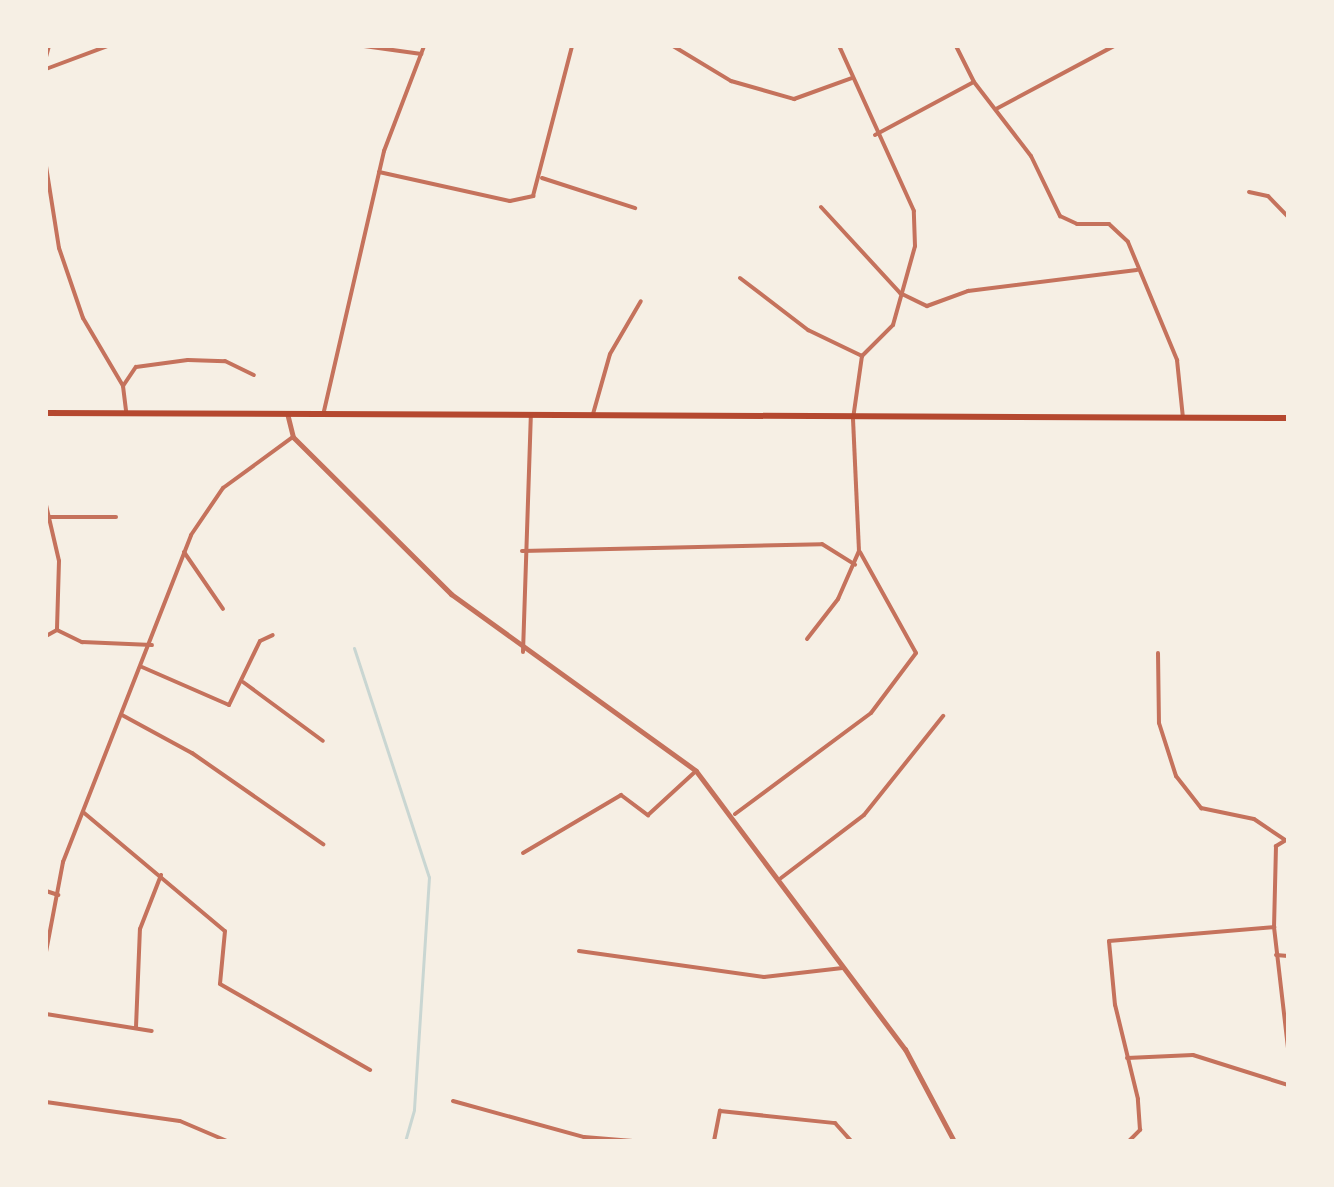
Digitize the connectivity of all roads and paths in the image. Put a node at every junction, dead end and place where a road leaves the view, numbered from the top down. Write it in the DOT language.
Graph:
graph roads {
  1 [pos="49,46"];
  2 [pos="108,46"];
  3 [pos="364,46"];
  4 [pos="424,46"];
  5 [pos="572,46"];
  6 [pos="673,46"];
  7 [pos="839,46"];
  8 [pos="956,46"];
  9 [pos="1114,46"];
  10 [pos="421,54"];
  11 [pos="46,57"];
  12 [pos="46,69"];
  13 [pos="852,78"];
  14 [pos="974,82"];
  15 [pos="996,109"];
  16 [pos="875,135"];
  17 [pos="46,166"];
  18 [pos="379,172"];
  19 [pos="542,178"];
  20 [pos="1249,192"];
  21 [pos="821,207"];
  22 [pos="635,208"];
  23 [pos="1288,217"];
  24 [pos="1138,270"];
  25 [pos="740,278"];
  26 [pos="900,293"];
  27 [pos="641,301"];
  28 [pos="862,356"];
  29 [pos="254,375"];
  30 [pos="123,386"];
  31 [pos="287,411"];
  32 [pos="324,411"];
  33 [pos="46,413"];
  34 [pos="126,415"];
  35 [pos="531,416"];
  36 [pos="592,417"];
  37 [pos="1183,418"];
  38 [pos="1288,418"];
  39 [pos="853,419"];
  40 [pos="293,437"];
  41 [pos="46,505"];
  42 [pos="47,517"];
  43 [pos="116,517"];
  44 [pos="522,551"];
  45 [pos="859,551"];
  46 [pos="184,552"];
  47 [pos="855,565"];
  48 [pos="223,609"];
  49 [pos="57,630"];
  50 [pos="273,635"];
  51 [pos="46,636"];
  52 [pos="807,639"];
  53 [pos="152,645"];
  54 [pos="523,652"];
  55 [pos="1158,653"];
  56 [pos="142,667"];
  57 [pos="243,682"];
  58 [pos="122,715"];
  59 [pos="943,716"];
  60 [pos="323,741"];
  61 [pos="696,771"];
  62 [pos="83,812"];
  63 [pos="735,814"];
  64 [pos="1287,840"];
  65 [pos="323,844"];
  66 [pos="523,853"];
  67 [pos="161,875"];
  68 [pos="781,878"];
  69 [pos="46,891"];
  70 [pos="58,895"];
  71 [pos="1274,927"];
  72 [pos="579,951"];
  73 [pos="46,952"];
  74 [pos="1276,955"];
  75 [pos="1288,956"];
  76 [pos="842,968"];
  77 [pos="46,1014"];
  78 [pos="136,1027"];
  79 [pos="152,1031"];
  80 [pos="1288,1048"];
  81 [pos="1127,1058"];
  82 [pos="370,1070"];
  83 [pos="1288,1085"];
  84 [pos="453,1101"];
  85 [pos="46,1102"];
  86 [pos="608,1140"];
  87 [pos="227,1141"];
  88 [pos="633,1141"];
  89 [pos="714,1141"];
  90 [pos="851,1141"];
  91 [pos="954,1141"];
  92 [pos="1129,1141"];
  1 -- 11 [label="street"];
  2 -- 12 [label="street"];
  3 -- 10 [label="street"];
  4 -- 10 [label="street"];
  5 -- 19 [label="street"];
  6 -- 13 [label="street"];
  7 -- 13 [label="street"];
  8 -- 14 [label="street"];
  9 -- 15 [label="street"];
  10 -- 18 [label="street"];
  13 -- 16 [label="street"];
  14 -- 15 [label="street"];
  14 -- 16 [label="street"];
  15 -- 24 [label="street"];
  16 -- 26 [label="street"];
  17 -- 30 [label="street"];
  18 -- 19 [label="street"];
  18 -- 32 [label="street"];
  19 -- 22 [label="street"];
  20 -- 23 [label="street"];
  21 -- 26 [label="street"];
  24 -- 26 [label="street"];
  24 -- 37 [label="street"];
  25 -- 28 [label="street"];
  26 -- 28 [label="street"];
  27 -- 36 [label="street"];
  28 -- 39 [label="street"];
  29 -- 30 [label="street"];
  30 -- 34 [label="street"];
  31 -- 32 [label="main road"];
  31 -- 34 [label="main road"];
  31 -- 40 [label="street"];
  32 -- 35 [label="main road"];
  33 -- 34 [label="main road"];
  35 -- 36 [label="main road"];
  35 -- 44 [label="street"];
  36 -- 39 [label="main road"];
  37 -- 38 [label="main road"];
  37 -- 39 [label="main road"];
  39 -- 45 [label="street"];
  40 -- 46 [label="street"];
  40 -- 54 [label="street"];
  41 -- 42 [label="street"];
  42 -- 43 [label="street"];
  42 -- 49 [label="street"];
  44 -- 47 [label="street"];
  44 -- 54 [label="street"];
  45 -- 47 [label="street"];
  45 -- 63 [label="street"];
  46 -- 48 [label="street"];
  46 -- 53 [label="street"];
  47 -- 52 [label="street"];
  49 -- 51 [label="street"];
  49 -- 53 [label="street"];
  50 -- 57 [label="street"];
  53 -- 56 [label="street"];
  54 -- 61 [label="street"];
  55 -- 64 [label="street"];
  56 -- 57 [label="street"];
  56 -- 58 [label="street"];
  57 -- 60 [label="street"];
  58 -- 62 [label="street"];
  58 -- 65 [label="street"];
  59 -- 68 [label="street"];
  61 -- 63 [label="street"];
  61 -- 66 [label="street"];
  62 -- 67 [label="street"];
  62 -- 70 [label="street"];
  63 -- 68 [label="street"];
  64 -- 71 [label="street"];
  67 -- 78 [label="street"];
  67 -- 82 [label="street"];
  68 -- 76 [label="street"];
  69 -- 70 [label="street"];
  70 -- 73 [label="street"];
  71 -- 74 [label="street"];
  71 -- 81 [label="street"];
  72 -- 76 [label="street"];
  74 -- 75 [label="street"];
  74 -- 80 [label="street"];
  76 -- 91 [label="street"];
  77 -- 78 [label="street"];
  78 -- 79 [label="street"];
  81 -- 83 [label="street"];
  81 -- 92 [label="street"];
  84 -- 86 [label="street"];
  85 -- 87 [label="street"];
  86 -- 88 [label="street"];
  89 -- 90 [label="street"];
}
